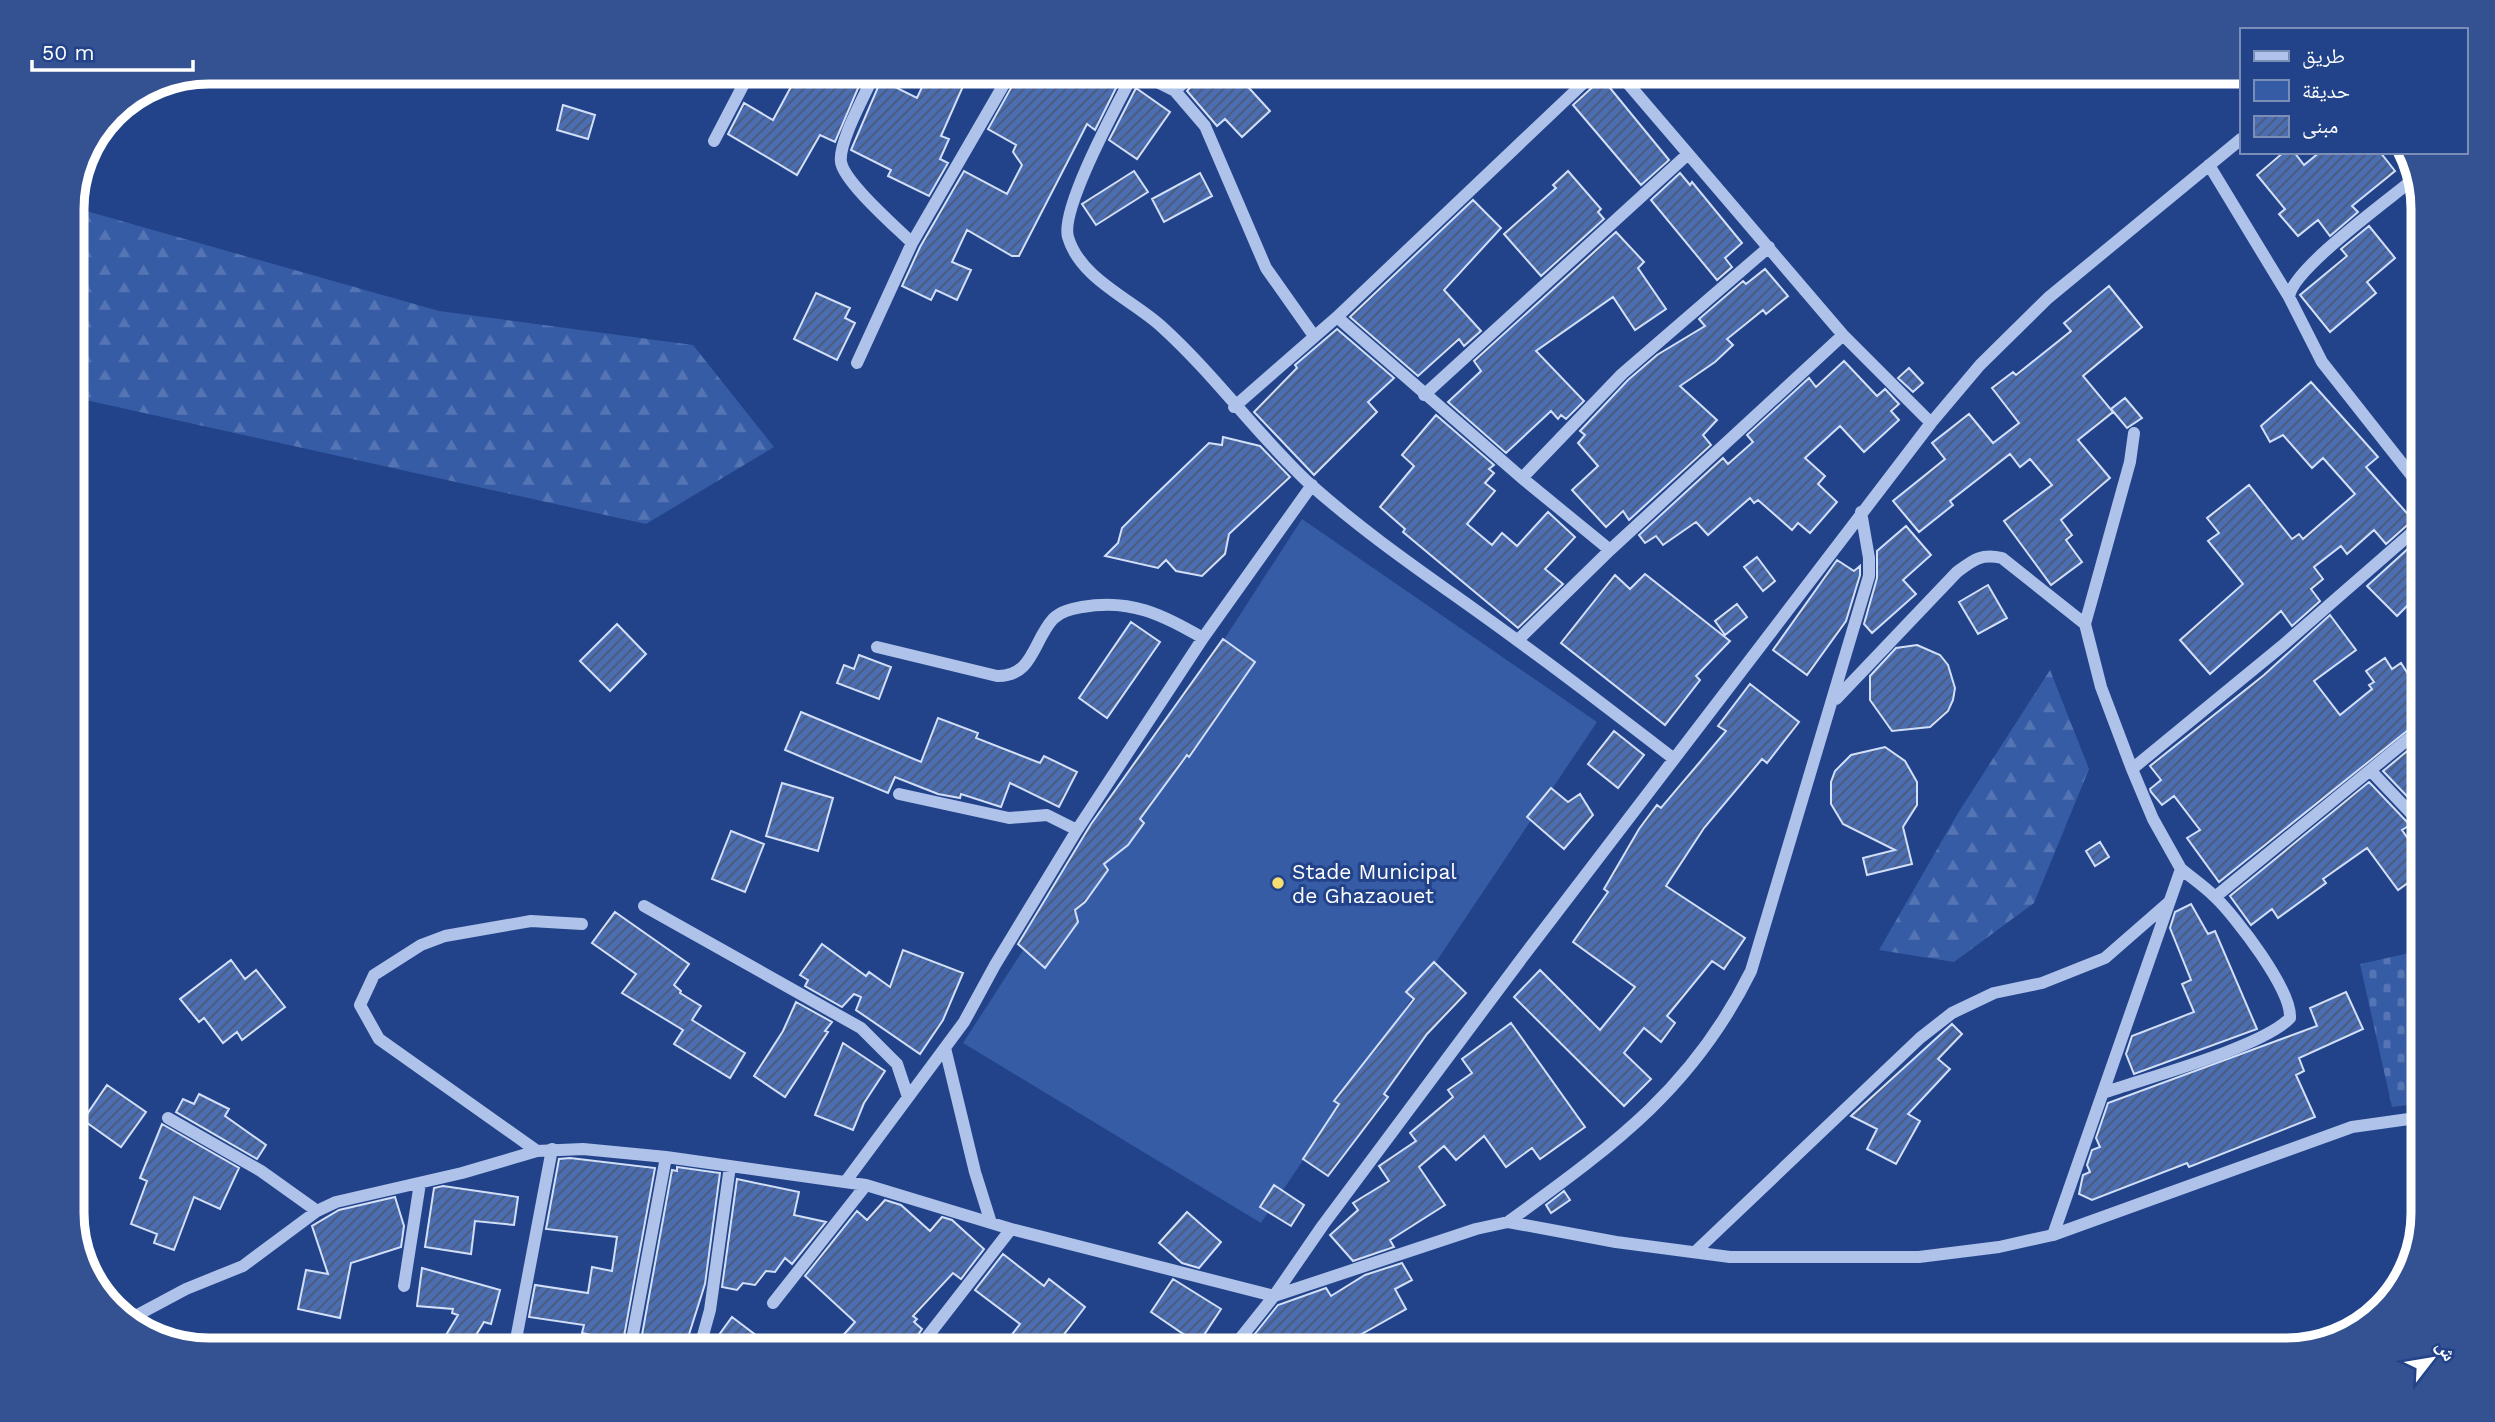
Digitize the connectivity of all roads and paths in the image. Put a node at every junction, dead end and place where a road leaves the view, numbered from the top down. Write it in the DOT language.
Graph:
graph roads {
  1 [pos="744,84"];
  2 [pos="871,84"];
  3 [pos="1004,84"];
  4 [pos="1130,84"];
  5 [pos="1161,84"];
  6 [pos="1182,84"];
  7 [pos="1576,84"];
  8 [pos="1628,84"];
  9 [pos="1175,91"];
  10 [pos="2240,140"];
  11 [pos="714,141"];
  12 [pos="1688,154"];
  13 [pos="2209,165"];
  14 [pos="2408,183"];
  15 [pos="912,243"];
  16 [pos="1769,247"];
  17 [pos="2289,297"];
  18 [pos="1337,317"];
  19 [pos="1843,335"];
  20 [pos="1314,336"];
  21 [pos="857,363"];
  22 [pos="1424,394"];
  23 [pos="1234,407"];
  24 [pos="1931,423"];
  25 [pos="2134,433"];
  26 [pos="2411,475"];
  27 [pos="1522,478"];
  28 [pos="1312,485"];
  29 [pos="1861,512"];
  30 [pos="2411,534"];
  31 [pos="1610,550"];
  32 [pos="2085,624"];
  33 [pos="1203,638"];
  34 [pos="1518,640"];
  35 [pos="877,647"];
  36 [pos="1832,703"];
  37 [pos="2411,737"];
  38 [pos="1674,759"];
  39 [pos="2132,769"];
  40 [pos="2371,771"];
  41 [pos="899,794"];
  42 [pos="2411,813"];
  43 [pos="1077,830"];
  44 [pos="2181,869"];
  45 [pos="2215,897"];
  46 [pos="2170,902"];
  47 [pos="644,906"];
  48 [pos="582,924"];
  49 [pos="945,1048"];
  50 [pos="2103,1093"];
  51 [pos="908,1097"];
  52 [pos="168,1118"];
  53 [pos="2411,1120"];
  54 [pos="552,1149"];
  55 [pos="537,1151"];
  56 [pos="666,1157"];
  57 [pos="730,1166"];
  58 [pos="846,1181"];
  59 [pos="420,1183"];
  60 [pos="866,1185"];
  61 [pos="317,1211"];
  62 [pos="1508,1222"];
  63 [pos="991,1223"];
  64 [pos="1011,1229"];
  65 [pos="2053,1235"];
  66 [pos="1695,1252"];
  67 [pos="404,1286"];
  68 [pos="1274,1296"];
  69 [pos="773,1303"];
  70 [pos="138,1315"];
  71 [pos="516,1338"];
  72 [pos="632,1338"];
  73 [pos="702,1338"];
  74 [pos="926,1338"];
  75 [pos="1241,1338"];
  1 -- 11 [label="street"];
  2 -- 15 [label="street"];
  3 -- 15 [label="street"];
  4 -- 23 [label="street"];
  5 -- 9 [label="street"];
  6 -- 9 [label="street"];
  7 -- 18 [label="street"];
  8 -- 12 [label="street"];
  9 -- 20 [label="street"];
  10 -- 13 [label="street"];
  12 -- 16 [label="street"];
  12 -- 22 [label="street"];
  13 -- 17 [label="street"];
  13 -- 24 [label="street"];
  14 -- 17 [label="street"];
  15 -- 21 [label="street"];
  16 -- 19 [label="street"];
  16 -- 27 [label="street"];
  17 -- 26 [label="street"];
  18 -- 20 [label="street"];
  18 -- 22 [label="street"];
  19 -- 24 [label="street"];
  19 -- 31 [label="street"];
  20 -- 23 [label="street"];
  22 -- 27 [label="street"];
  23 -- 28 [label="street"];
  24 -- 29 [label="street"];
  25 -- 32 [label="street"];
  27 -- 31 [label="street"];
  28 -- 33 [label="street"];
  28 -- 34 [label="street"];
  29 -- 36 [label="street"];
  29 -- 38 [label="street"];
  30 -- 39 [label="street"];
  31 -- 34 [label="street"];
  32 -- 36 [label="street"];
  32 -- 39 [label="street"];
  33 -- 35 [label="street"];
  33 -- 43 [label="street"];
  34 -- 38 [label="street"];
  36 -- 62 [label="street"];
  37 -- 40 [label="street"];
  38 -- 68 [label="street"];
  39 -- 44 [label="street"];
  40 -- 42 [label="street"];
  40 -- 45 [label="street"];
  41 -- 43 [label="street"];
  43 -- 49 [label="street"];
  44 -- 45 [label="street"];
  44 -- 46 [label="street"];
  45 -- 50 [label="street"];
  46 -- 50 [label="street"];
  46 -- 66 [label="street"];
  47 -- 51 [label="street"];
  48 -- 55 [label="street"];
  49 -- 51 [label="street"];
  49 -- 63 [label="street"];
  50 -- 65 [label="street"];
  51 -- 58 [label="street"];
  52 -- 61 [label="street"];
  53 -- 65 [label="street"];
  54 -- 55 [label="street"];
  54 -- 56 [label="street"];
  54 -- 71 [label="street"];
  55 -- 59 [label="street"];
  56 -- 57 [label="street"];
  56 -- 72 [label="street"];
  57 -- 58 [label="street"];
  57 -- 73 [label="street"];
  58 -- 60 [label="street"];
  59 -- 61 [label="street"];
  59 -- 67 [label="street"];
  60 -- 63 [label="street"];
  60 -- 69 [label="street"];
  61 -- 70 [label="street"];
  62 -- 66 [label="street"];
  62 -- 68 [label="street"];
  63 -- 64 [label="street"];
  64 -- 68 [label="street"];
  64 -- 74 [label="street"];
  65 -- 66 [label="street"];
  68 -- 75 [label="street"];
}
